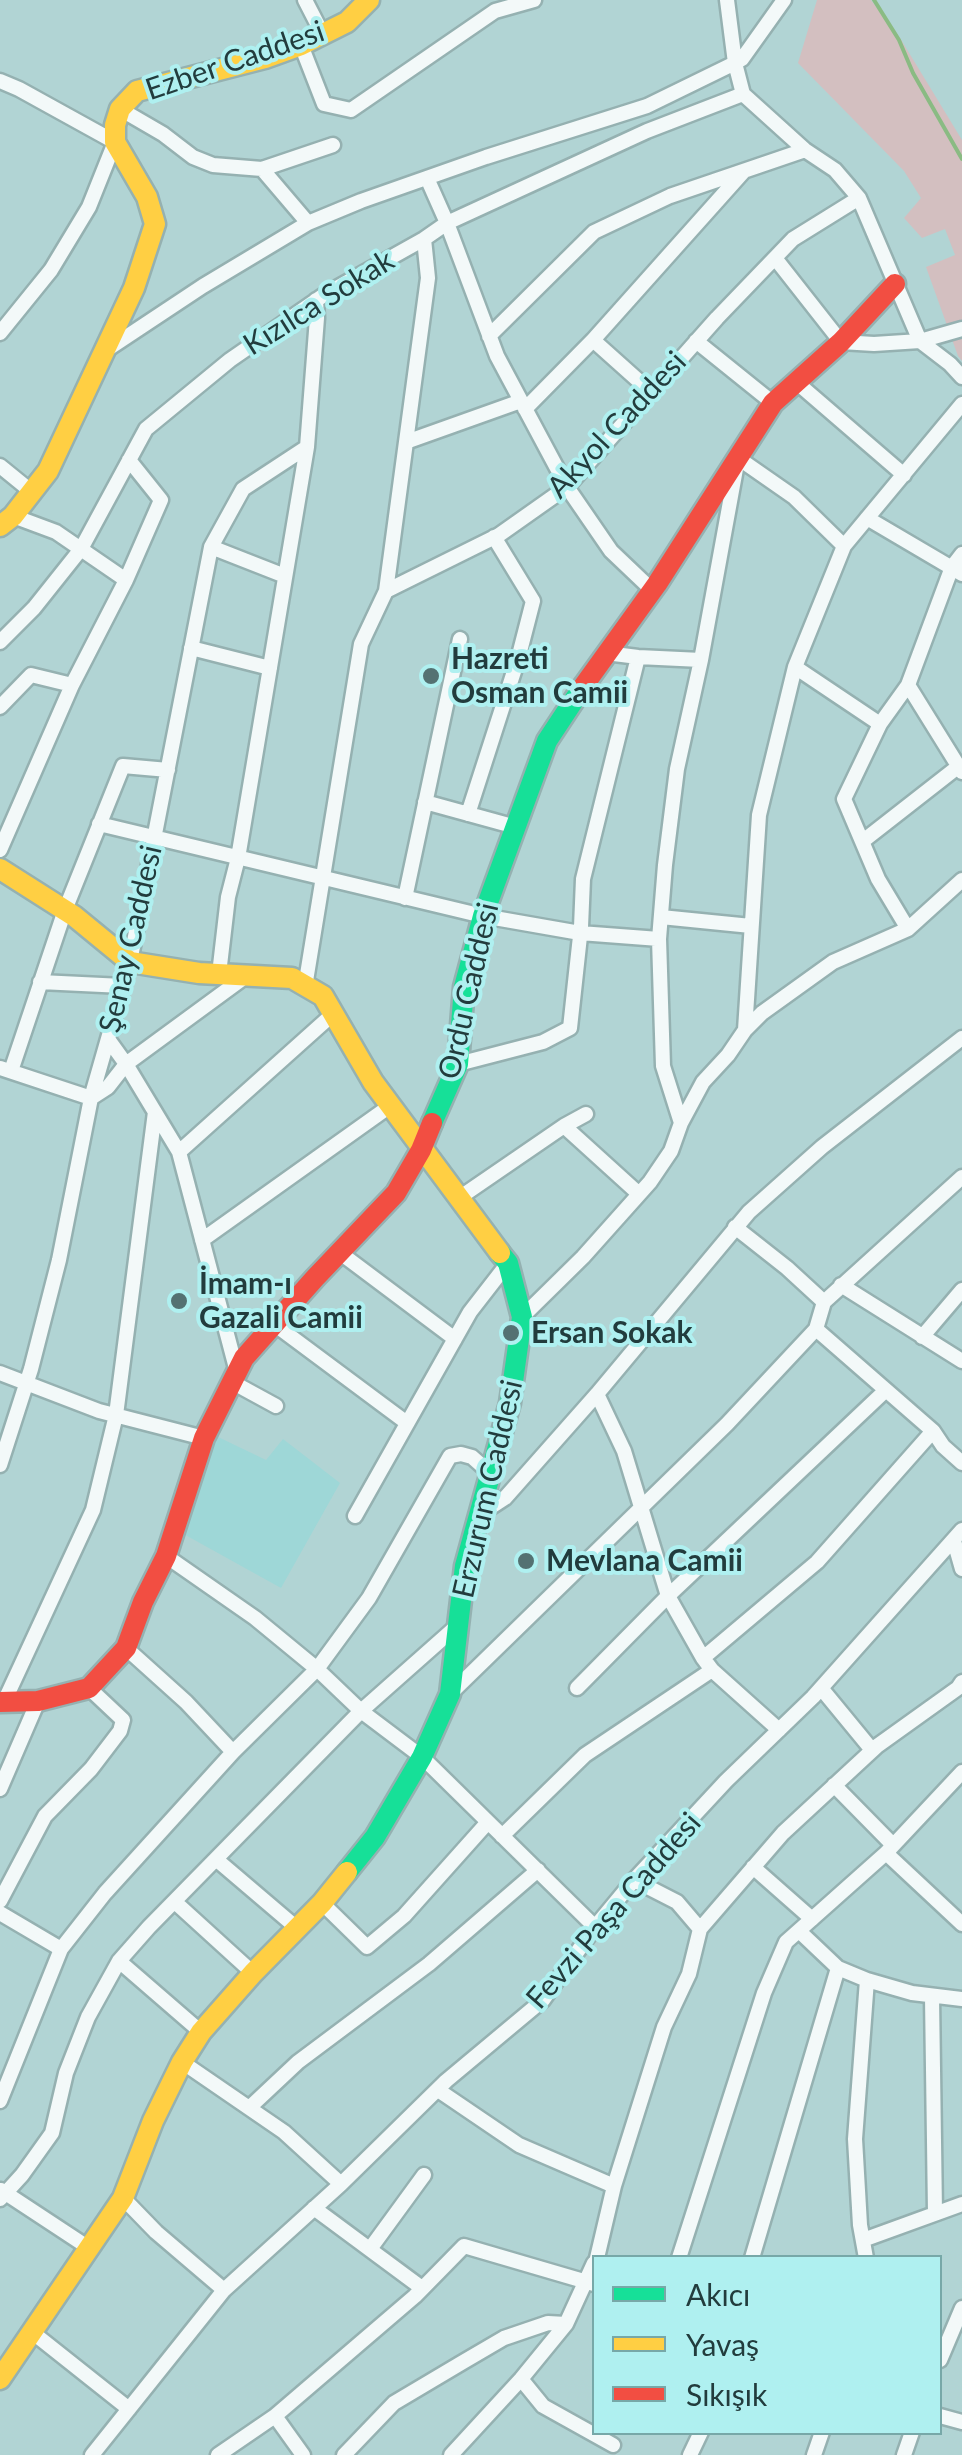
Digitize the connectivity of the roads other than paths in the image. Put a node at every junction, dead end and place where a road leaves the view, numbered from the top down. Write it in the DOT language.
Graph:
graph roads {
  1 [pos="305,0"];
  2 [pos="370,0"];
  3 [pos="534,0"];
  4 [pos="727,0"];
  5 [pos="784,0"];
  6 [pos="323,35"];
  7 [pos="302,45"];
  8 [pos="735,63"];
  9 [pos="0,81"];
  10 [pos="743,94"];
  11 [pos="120,109"];
  12 [pos="114,142"];
  13 [pos="333,145"];
  14 [pos="805,150"];
  15 [pos="262,168"];
  16 [pos="744,171"];
  17 [pos="428,178"];
  18 [pos="859,198"];
  19 [pos="308,223"];
  20 [pos="448,223"];
  21 [pos="424,239"];
  22 [pos="776,258"];
  23 [pos="894,284"];
  24 [pos="316,300"];
  25 [pos="962,329"];
  26 [pos="0,333"];
  27 [pos="489,336"];
  28 [pos="593,340"];
  29 [pos="696,341"];
  30 [pos="920,341"];
  31 [pos="841,342"];
  32 [pos="104,352"];
  33 [pos="962,377"];
  34 [pos="795,381"];
  35 [pos="650,391"];
  36 [pos="774,403"];
  37 [pos="962,404"];
  38 [pos="523,405"];
  39 [pos="406,442"];
  40 [pos="307,448"];
  41 [pos="738,458"];
  42 [pos="128,460"];
  43 [pos="0,466"];
  44 [pos="904,474"];
  45 [pos="567,487"];
  46 [pos="32,492"];
  47 [pos="868,518"];
  48 [pos="6,521"];
  49 [pos="494,538"];
  50 [pos="844,546"];
  51 [pos="212,547"];
  52 [pos="80,549"];
  53 [pos="959,565"];
  54 [pos="285,576"];
  55 [pos="126,580"];
  56 [pos="386,590"];
  57 [pos="652,590"];
  58 [pos="460,639"];
  59 [pos="0,642"];
  60 [pos="192,648"];
  61 [pos="606,653"];
  62 [pos="638,658"];
  63 [pos="701,660"];
  64 [pos="795,667"];
  65 [pos="270,668"];
  66 [pos="72,685"];
  67 [pos="908,685"];
  68 [pos="0,706"];
  69 [pos="880,724"];
  70 [pos="960,769"];
  71 [pos="168,770"];
  72 [pos="426,802"];
  73 [pos="468,814"];
  74 [pos="99,824"];
  75 [pos="516,827"];
  76 [pos="154,839"];
  77 [pos="864,841"];
  78 [pos="0,850"];
  79 [pos="238,858"];
  80 [pos="0,869"];
  81 [pos="323,878"];
  82 [pos="962,880"];
  83 [pos="405,898"];
  84 [pos="65,910"];
  85 [pos="483,916"];
  86 [pos="661,917"];
  87 [pos="752,926"];
  88 [pos="908,929"];
  89 [pos="580,933"];
  90 [pos="659,938"];
  91 [pos="130,962"];
  92 [pos="218,974"];
  93 [pos="247,976"];
  94 [pos="40,982"];
  95 [pos="123,986"];
  96 [pos="305,986"];
  97 [pos="333,1014"];
  98 [pos="745,1030"];
  99 [pos="962,1038"];
  100 [pos="108,1039"];
  101 [pos="126,1064"];
  102 [pos="458,1064"];
  103 [pos="5,1069"];
  104 [pos="91,1098"];
  105 [pos="390,1106"];
  106 [pos="155,1112"];
  107 [pos="586,1114"];
  108 [pos="681,1123"];
  109 [pos="564,1126"];
  110 [pos="421,1150"];
  111 [pos="179,1152"];
  112 [pos="962,1178"];
  113 [pos="639,1194"];
  114 [pos="458,1198"];
  115 [pos="735,1227"];
  116 [pos="202,1240"];
  117 [pos="340,1252"];
  118 [pos="508,1263"];
  119 [pos="841,1284"];
  120 [pos="962,1290"];
  121 [pos="824,1302"];
  122 [pos="522,1317"];
  123 [pos="274,1324"];
  124 [pos="816,1329"];
  125 [pos="922,1336"];
  126 [pos="455,1338"];
  127 [pos="962,1360"];
  128 [pos="0,1373"];
  129 [pos="235,1377"];
  130 [pos="26,1382"];
  131 [pos="886,1390"];
  132 [pos="597,1394"];
  133 [pos="276,1406"];
  134 [pos="116,1415"];
  135 [pos="407,1423"];
  136 [pos="933,1431"];
  137 [pos="204,1438"];
  138 [pos="962,1463"];
  139 [pos="0,1465"];
  140 [pos="490,1473"];
  141 [pos="642,1506"];
  142 [pos="478,1515"];
  143 [pos="355,1516"];
  144 [pos="958,1536"];
  145 [pos="166,1556"];
  146 [pos="962,1570"];
  147 [pos="668,1596"];
  148 [pos="458,1625"];
  149 [pos="126,1648"];
  150 [pos="708,1664"];
  151 [pos="317,1669"];
  152 [pos="962,1682"];
  153 [pos="89,1688"];
  154 [pos="577,1688"];
  155 [pos="821,1688"];
  156 [pos="450,1694"];
  157 [pos="38,1701"];
  158 [pos="2,1702"];
  159 [pos="362,1711"];
  160 [pos="779,1730"];
  161 [pos="872,1750"];
  162 [pos="233,1752"];
  163 [pos="422,1757"];
  164 [pos="962,1772"];
  165 [pos="834,1785"];
  166 [pos="0,1789"];
  167 [pos="488,1822"];
  168 [pos="502,1836"];
  169 [pos="889,1849"];
  170 [pos="217,1860"];
  171 [pos="753,1867"];
  172 [pos="538,1870"];
  173 [pos="634,1880"];
  174 [pos="0,1902"];
  175 [pos="176,1902"];
  176 [pos="322,1904"];
  177 [pos="0,1913"];
  178 [pos="812,1919"];
  179 [pos="962,1924"];
  180 [pos="596,1927"];
  181 [pos="298,1929"];
  182 [pos="700,1929"];
  183 [pos="799,1930"];
  184 [pos="62,1949"];
  185 [pos="119,1961"];
  186 [pos="838,1968"];
  187 [pos="253,1973"];
  188 [pos="867,1980"];
  189 [pos="960,1994"];
  190 [pos="932,1997"];
  191 [pos="201,2032"];
  192 [pos="182,2062"];
  193 [pos="438,2090"];
  194 [pos="0,2101"];
  195 [pos="249,2108"];
  196 [pos="424,2174"];
  197 [pos="340,2184"];
  198 [pos="614,2186"];
  199 [pos="2,2194"];
  200 [pos="124,2198"];
  201 [pos="962,2204"];
  202 [pos="314,2208"];
  203 [pos="935,2213"];
  204 [pos="863,2240"];
  205 [pos="89,2248"];
  206 [pos="370,2249"];
  207 [pos="597,2255"];
  208 [pos="680,2255"];
  209 [pos="753,2255"];
  210 [pos="866,2255"];
  211 [pos="591,2282"];
  212 [pos="422,2288"];
  213 [pos="224,2290"];
  214 [pos="962,2308"];
  215 [pos="566,2324"];
  216 [pos="32,2332"];
  217 [pos="942,2355"];
  218 [pos="3,2367"];
  219 [pos="521,2379"];
  220 [pos="128,2409"];
  221 [pos="275,2416"];
  222 [pos="592,2433"];
  223 [pos="92,2455"];
  224 [pos="218,2455"];
  225 [pos="304,2455"];
  226 [pos="344,2455"];
  227 [pos="451,2455"];
  1 -- 6 [label="street"];
  2 -- 6 [label="street, Ezber Caddesi"];
  3 -- 7 [label="street"];
  4 -- 8 [label="street"];
  5 -- 8 [label="street"];
  6 -- 7 [label="street, Ezber Caddesi"];
  7 -- 11 [label="street, Ezber Caddesi"];
  8 -- 10 [label="street"];
  8 -- 17 [label="street"];
  9 -- 12 [label="street"];
  10 -- 14 [label="street"];
  10 -- 20 [label="street, Kızılca Sokak"];
  11 -- 12 [label="street, Ezber Caddesi"];
  11 -- 15 [label="street"];
  12 -- 26 [label="street"];
  12 -- 32 [label="street"];
  13 -- 15 [label="street"];
  14 -- 16 [label="street"];
  14 -- 18 [label="street"];
  15 -- 19 [label="street"];
  16 -- 27 [label="street"];
  16 -- 28 [label="street"];
  17 -- 19 [label="street"];
  17 -- 20 [label="street"];
  18 -- 22 [label="street, Akyol Caddesi"];
  18 -- 23 [label="street"];
  19 -- 32 [label="street"];
  20 -- 21 [label="street, Kızılca Sokak"];
  20 -- 27 [label="street"];
  21 -- 24 [label="street, Kızılca Sokak"];
  21 -- 39 [label="street"];
  22 -- 29 [label="street, Akyol Caddesi"];
  22 -- 31 [label="street"];
  23 -- 30 [label="street"];
  23 -- 31 [label="street, Ordu Caddesi"];
  24 -- 40 [label="street"];
  24 -- 42 [label="street, Kızılca Sokak"];
  25 -- 30 [label="street"];
  27 -- 38 [label="street"];
  28 -- 35 [label="street"];
  28 -- 38 [label="street"];
  29 -- 35 [label="street, Akyol Caddesi"];
  29 -- 36 [label="street"];
  30 -- 31 [label="street"];
  30 -- 33 [label="street"];
  31 -- 34 [label="street, Ordu Caddesi"];
  32 -- 46 [label="street"];
  34 -- 36 [label="street, Ordu Caddesi"];
  34 -- 44 [label="street"];
  35 -- 45 [label="street, Akyol Caddesi"];
  36 -- 41 [label="street, Ordu Caddesi"];
  37 -- 44 [label="street"];
  38 -- 39 [label="street"];
  38 -- 45 [label="street"];
  39 -- 56 [label="street"];
  40 -- 51 [label="street, Şenay Caddesi"];
  40 -- 54 [label="street"];
  41 -- 50 [label="street"];
  41 -- 57 [label="street, Ordu Caddesi"];
  41 -- 63 [label="street"];
  42 -- 52 [label="street, Kızılca Sokak"];
  42 -- 55 [label="street"];
  43 -- 46 [label="street"];
  44 -- 47 [label="street"];
  45 -- 49 [label="street, Akyol Caddesi"];
  45 -- 57 [label="street"];
  46 -- 48 [label="street"];
  47 -- 50 [label="street"];
  47 -- 53 [label="street"];
  48 -- 52 [label="street"];
  49 -- 56 [label="street, Akyol Caddesi"];
  49 -- 73 [label="street"];
  50 -- 64 [label="street"];
  51 -- 54 [label="street"];
  51 -- 60 [label="street, Şenay Caddesi"];
  52 -- 55 [label="street"];
  52 -- 59 [label="street, Kızılca Sokak"];
  53 -- 67 [label="street"];
  54 -- 65 [label="street"];
  55 -- 66 [label="street"];
  56 -- 81 [label="street"];
  57 -- 61 [label="street, Ordu Caddesi"];
  58 -- 72 [label="street"];
  60 -- 65 [label="street"];
  60 -- 71 [label="street, Şenay Caddesi"];
  61 -- 62 [label="street"];
  61 -- 75 [label="street, Ordu Caddesi"];
  62 -- 63 [label="street"];
  62 -- 89 [label="street"];
  63 -- 86 [label="street"];
  64 -- 69 [label="street"];
  64 -- 87 [label="street"];
  65 -- 79 [label="street"];
  66 -- 68 [label="street"];
  66 -- 78 [label="street"];
  67 -- 69 [label="street"];
  67 -- 70 [label="street"];
  69 -- 77 [label="street"];
  70 -- 77 [label="street"];
  71 -- 74 [label="street"];
  71 -- 76 [label="street, Şenay Caddesi"];
  72 -- 73 [label="street"];
  72 -- 83 [label="street"];
  73 -- 75 [label="street"];
  74 -- 76 [label="street"];
  74 -- 84 [label="street"];
  75 -- 85 [label="street, Ordu Caddesi"];
  76 -- 79 [label="street"];
  76 -- 91 [label="street, Şenay Caddesi"];
  77 -- 88 [label="street"];
  79 -- 81 [label="street"];
  79 -- 92 [label="street"];
  80 -- 84 [label="street"];
  81 -- 83 [label="street"];
  81 -- 96 [label="street"];
  82 -- 88 [label="street"];
  83 -- 85 [label="street"];
  84 -- 91 [label="street"];
  84 -- 94 [label="street"];
  85 -- 89 [label="street"];
  85 -- 102 [label="street, Ordu Caddesi"];
  86 -- 87 [label="street"];
  86 -- 90 [label="street"];
  87 -- 98 [label="street"];
  88 -- 98 [label="street"];
  89 -- 90 [label="street"];
  89 -- 102 [label="street"];
  90 -- 108 [label="street"];
  91 -- 92 [label="street"];
  91 -- 95 [label="street, Şenay Caddesi"];
  92 -- 93 [label="street"];
  93 -- 96 [label="street"];
  93 -- 101 [label="street"];
  94 -- 95 [label="street"];
  94 -- 103 [label="street"];
  95 -- 100 [label="street, Şenay Caddesi"];
  96 -- 97 [label="street, Erzurum Caddesi"];
  97 -- 105 [label="street, Erzurum Caddesi"];
  97 -- 111 [label="street"];
  98 -- 108 [label="street"];
  99 -- 115 [label="street"];
  100 -- 101 [label="street"];
  100 -- 104 [label="street, Şenay Caddesi"];
  101 -- 104 [label="street"];
  101 -- 106 [label="street"];
  102 -- 110 [label="street, Ordu Caddesi"];
  103 -- 104 [label="street"];
  104 -- 130 [label="street, Şenay Caddesi"];
  105 -- 110 [label="street, Erzurum Caddesi"];
  105 -- 116 [label="street"];
  106 -- 111 [label="street"];
  106 -- 134 [label="street"];
  107 -- 109 [label="street"];
  108 -- 113 [label="street"];
  109 -- 113 [label="street"];
  109 -- 114 [label="street"];
  110 -- 114 [label="street, Erzurum Caddesi"];
  110 -- 117 [label="street, Ordu Caddesi"];
  111 -- 116 [label="street"];
  112 -- 119 [label="street"];
  113 -- 122 [label="street"];
  114 -- 118 [label="street, Erzurum Caddesi"];
  115 -- 121 [label="street"];
  115 -- 132 [label="street"];
  116 -- 129 [label="street"];
  117 -- 123 [label="street, Ordu Caddesi"];
  117 -- 126 [label="street"];
  118 -- 122 [label="street, Erzurum Caddesi"];
  118 -- 126 [label="street"];
  119 -- 121 [label="street"];
  119 -- 125 [label="street"];
  120 -- 125 [label="street"];
  121 -- 124 [label="street"];
  122 -- 140 [label="street, Erzurum Caddesi"];
  123 -- 129 [label="street, Ordu Caddesi"];
  123 -- 135 [label="street"];
  124 -- 131 [label="street"];
  124 -- 141 [label="street"];
  125 -- 127 [label="street"];
  126 -- 135 [label="street"];
  128 -- 130 [label="street"];
  129 -- 133 [label="street"];
  129 -- 137 [label="street, Ordu Caddesi"];
  130 -- 134 [label="street"];
  130 -- 139 [label="street, Şenay Caddesi"];
  131 -- 136 [label="street"];
  131 -- 147 [label="street"];
  132 -- 141 [label="street"];
  132 -- 142 [label="street"];
  134 -- 137 [label="street"];
  134 -- 158 [label="street"];
  135 -- 143 [label="street"];
  136 -- 138 [label="street"];
  136 -- 150 [label="street"];
  137 -- 145 [label="street, Ordu Caddesi"];
  140 -- 142 [label="street, Erzurum Caddesi"];
  140 -- 151 [label="street"];
  141 -- 147 [label="street"];
  141 -- 156 [label="street"];
  142 -- 148 [label="street, Erzurum Caddesi"];
  144 -- 146 [label="street"];
  144 -- 155 [label="street, Fevzi Paşa Caddesi"];
  145 -- 149 [label="street, Ordu Caddesi"];
  145 -- 151 [label="street"];
  147 -- 150 [label="street"];
  147 -- 154 [label="street"];
  148 -- 156 [label="street, Erzurum Caddesi"];
  148 -- 159 [label="street"];
  149 -- 153 [label="street, Ordu Caddesi"];
  149 -- 162 [label="street"];
  150 -- 160 [label="street"];
  150 -- 168 [label="street"];
  151 -- 159 [label="street"];
  151 -- 162 [label="street"];
  152 -- 161 [label="street"];
  153 -- 157 [label="street"];
  153 -- 174 [label="street"];
  155 -- 160 [label="street, Fevzi Paşa Caddesi"];
  155 -- 161 [label="street"];
  156 -- 163 [label="street, Erzurum Caddesi"];
  157 -- 158 [label="street"];
  157 -- 166 [label="street"];
  159 -- 163 [label="street"];
  159 -- 170 [label="street"];
  160 -- 173 [label="street, Fevzi Paşa Caddesi"];
  161 -- 165 [label="street"];
  162 -- 184 [label="street"];
  163 -- 167 [label="street"];
  163 -- 176 [label="street, Erzurum Caddesi"];
  164 -- 169 [label="street"];
  165 -- 169 [label="street"];
  165 -- 171 [label="street"];
  167 -- 168 [label="street"];
  167 -- 176 [label="street"];
  168 -- 172 [label="street"];
  169 -- 178 [label="street"];
  169 -- 179 [label="street"];
  170 -- 175 [label="street"];
  170 -- 181 [label="street"];
  171 -- 178 [label="street"];
  171 -- 182 [label="street"];
  172 -- 180 [label="street"];
  172 -- 195 [label="street"];
  173 -- 180 [label="street, Fevzi Paşa Caddesi"];
  173 -- 182 [label="street"];
  175 -- 185 [label="street"];
  175 -- 187 [label="street"];
  176 -- 181 [label="street, Erzurum Caddesi"];
  177 -- 184 [label="street"];
  178 -- 183 [label="street"];
  180 -- 193 [label="street, Fevzi Paşa Caddesi"];
  181 -- 187 [label="street, Erzurum Caddesi"];
  182 -- 198 [label="street"];
  183 -- 186 [label="street"];
  183 -- 208 [label="street"];
  184 -- 194 [label="street"];
  185 -- 191 [label="street"];
  185 -- 199 [label="street"];
  186 -- 188 [label="street"];
  186 -- 209 [label="street"];
  187 -- 191 [label="street, Erzurum Caddesi"];
  188 -- 190 [label="street"];
  188 -- 204 [label="street"];
  189 -- 190 [label="street"];
  190 -- 203 [label="street"];
  191 -- 192 [label="street, Erzurum Caddesi"];
  192 -- 195 [label="street"];
  192 -- 200 [label="street, Erzurum Caddesi"];
  193 -- 197 [label="street, Fevzi Paşa Caddesi"];
  193 -- 198 [label="street"];
  195 -- 197 [label="street"];
  196 -- 206 [label="street"];
  197 -- 202 [label="street, Fevzi Paşa Caddesi"];
  198 -- 207 [label="street"];
  199 -- 205 [label="street"];
  200 -- 205 [label="street, Erzurum Caddesi"];
  200 -- 213 [label="street"];
  201 -- 203 [label="street"];
  202 -- 206 [label="street"];
  202 -- 213 [label="street, Fevzi Paşa Caddesi"];
  203 -- 204 [label="street"];
  204 -- 210 [label="street"];
  205 -- 216 [label="street, Erzurum Caddesi"];
  206 -- 212 [label="street"];
  211 -- 212 [label="street"];
  211 -- 215 [label="street"];
  212 -- 221 [label="street"];
  213 -- 220 [label="street, Fevzi Paşa Caddesi"];
  214 -- 217 [label="street"];
  215 -- 219 [label="street"];
  215 -- 226 [label="street"];
  216 -- 218 [label="street, Erzurum Caddesi"];
  216 -- 220 [label="street"];
  219 -- 222 [label="street"];
  219 -- 227 [label="street"];
  220 -- 223 [label="street, Fevzi Paşa Caddesi"];
  221 -- 224 [label="street"];
  221 -- 225 [label="street"];
}
